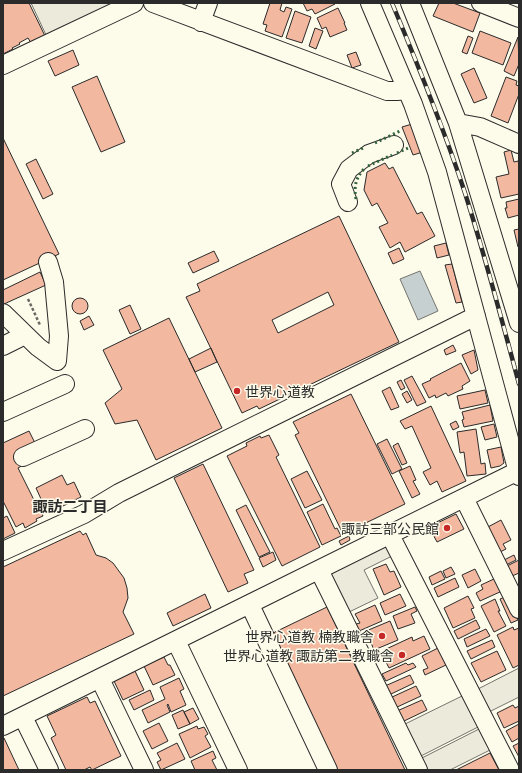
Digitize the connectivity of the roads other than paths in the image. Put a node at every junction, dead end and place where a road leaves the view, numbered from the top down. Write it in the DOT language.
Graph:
graph roads {
  1 [pos="134,3"];
  2 [pos="153,3"];
  3 [pos="208,3"];
  4 [pos="370,3"];
  5 [pos="410,3"];
  6 [pos="481,3"];
  7 [pos="519,18"];
  8 [pos="201,22"];
  9 [pos="3,65"];
  10 [pos="407,90"];
  11 [pos="458,123"];
  12 [pos="519,144"];
  13 [pos="394,145"];
  14 [pos="348,202"];
  15 [pos="48,262"];
  16 [pos="516,300"];
  17 [pos="3,313"];
  18 [pos="476,316"];
  19 [pos="519,323"];
  20 [pos="25,335"];
  21 [pos="3,346"];
  22 [pos="65,384"];
  23 [pos="3,412"];
  24 [pos="86,429"];
  25 [pos="23,457"];
  26 [pos="518,474"];
  27 [pos="464,498"];
  28 [pos="390,535"];
  29 [pos="3,551"];
  30 [pos="319,570"];
  31 [pos="250,605"];
  32 [pos="519,609"];
  33 [pos="176,641"];
  34 [pos="100,679"];
  35 [pos="23,717"];
  36 [pos="3,726"];
  37 [pos="49,770"];
  38 [pos="144,770"];
  39 [pos="238,770"];
  40 [pos="328,770"];
  41 [pos="418,770"];
  42 [pos="510,770"];
  1 -- 9 [label="street"];
  2 -- 8 [label="street"];
  3 -- 8 [label="street"];
  4 -- 10 [label="street"];
  5 -- 11 [label="street"];
  6 -- 7 [label="street"];
  8 -- 10 [label="street"];
  10 -- 18 [label="street"];
  11 -- 12 [label="street"];
  11 -- 16 [label="street"];
  13 -- 14 [label="street"];
  15 -- 20 [label="street"];
  16 -- 19 [label="street"];
  17 -- 20 [label="street"];
  18 -- 26 [label="street"];
  18 -- 29 [label="street"];
  20 -- 21 [label="street"];
  22 -- 23 [label="street"];
  24 -- 25 [label="street"];
  26 -- 27 [label="street"];
  27 -- 28 [label="street"];
  27 -- 32 [label="street"];
  28 -- 30 [label="street"];
  28 -- 42 [label="street"];
  30 -- 31 [label="street"];
  30 -- 41 [label="street"];
  31 -- 33 [label="street"];
  31 -- 40 [label="street"];
  33 -- 34 [label="street"];
  33 -- 39 [label="street"];
  34 -- 35 [label="street"];
  34 -- 38 [label="street"];
  35 -- 36 [label="street"];
  35 -- 37 [label="street"];
}
